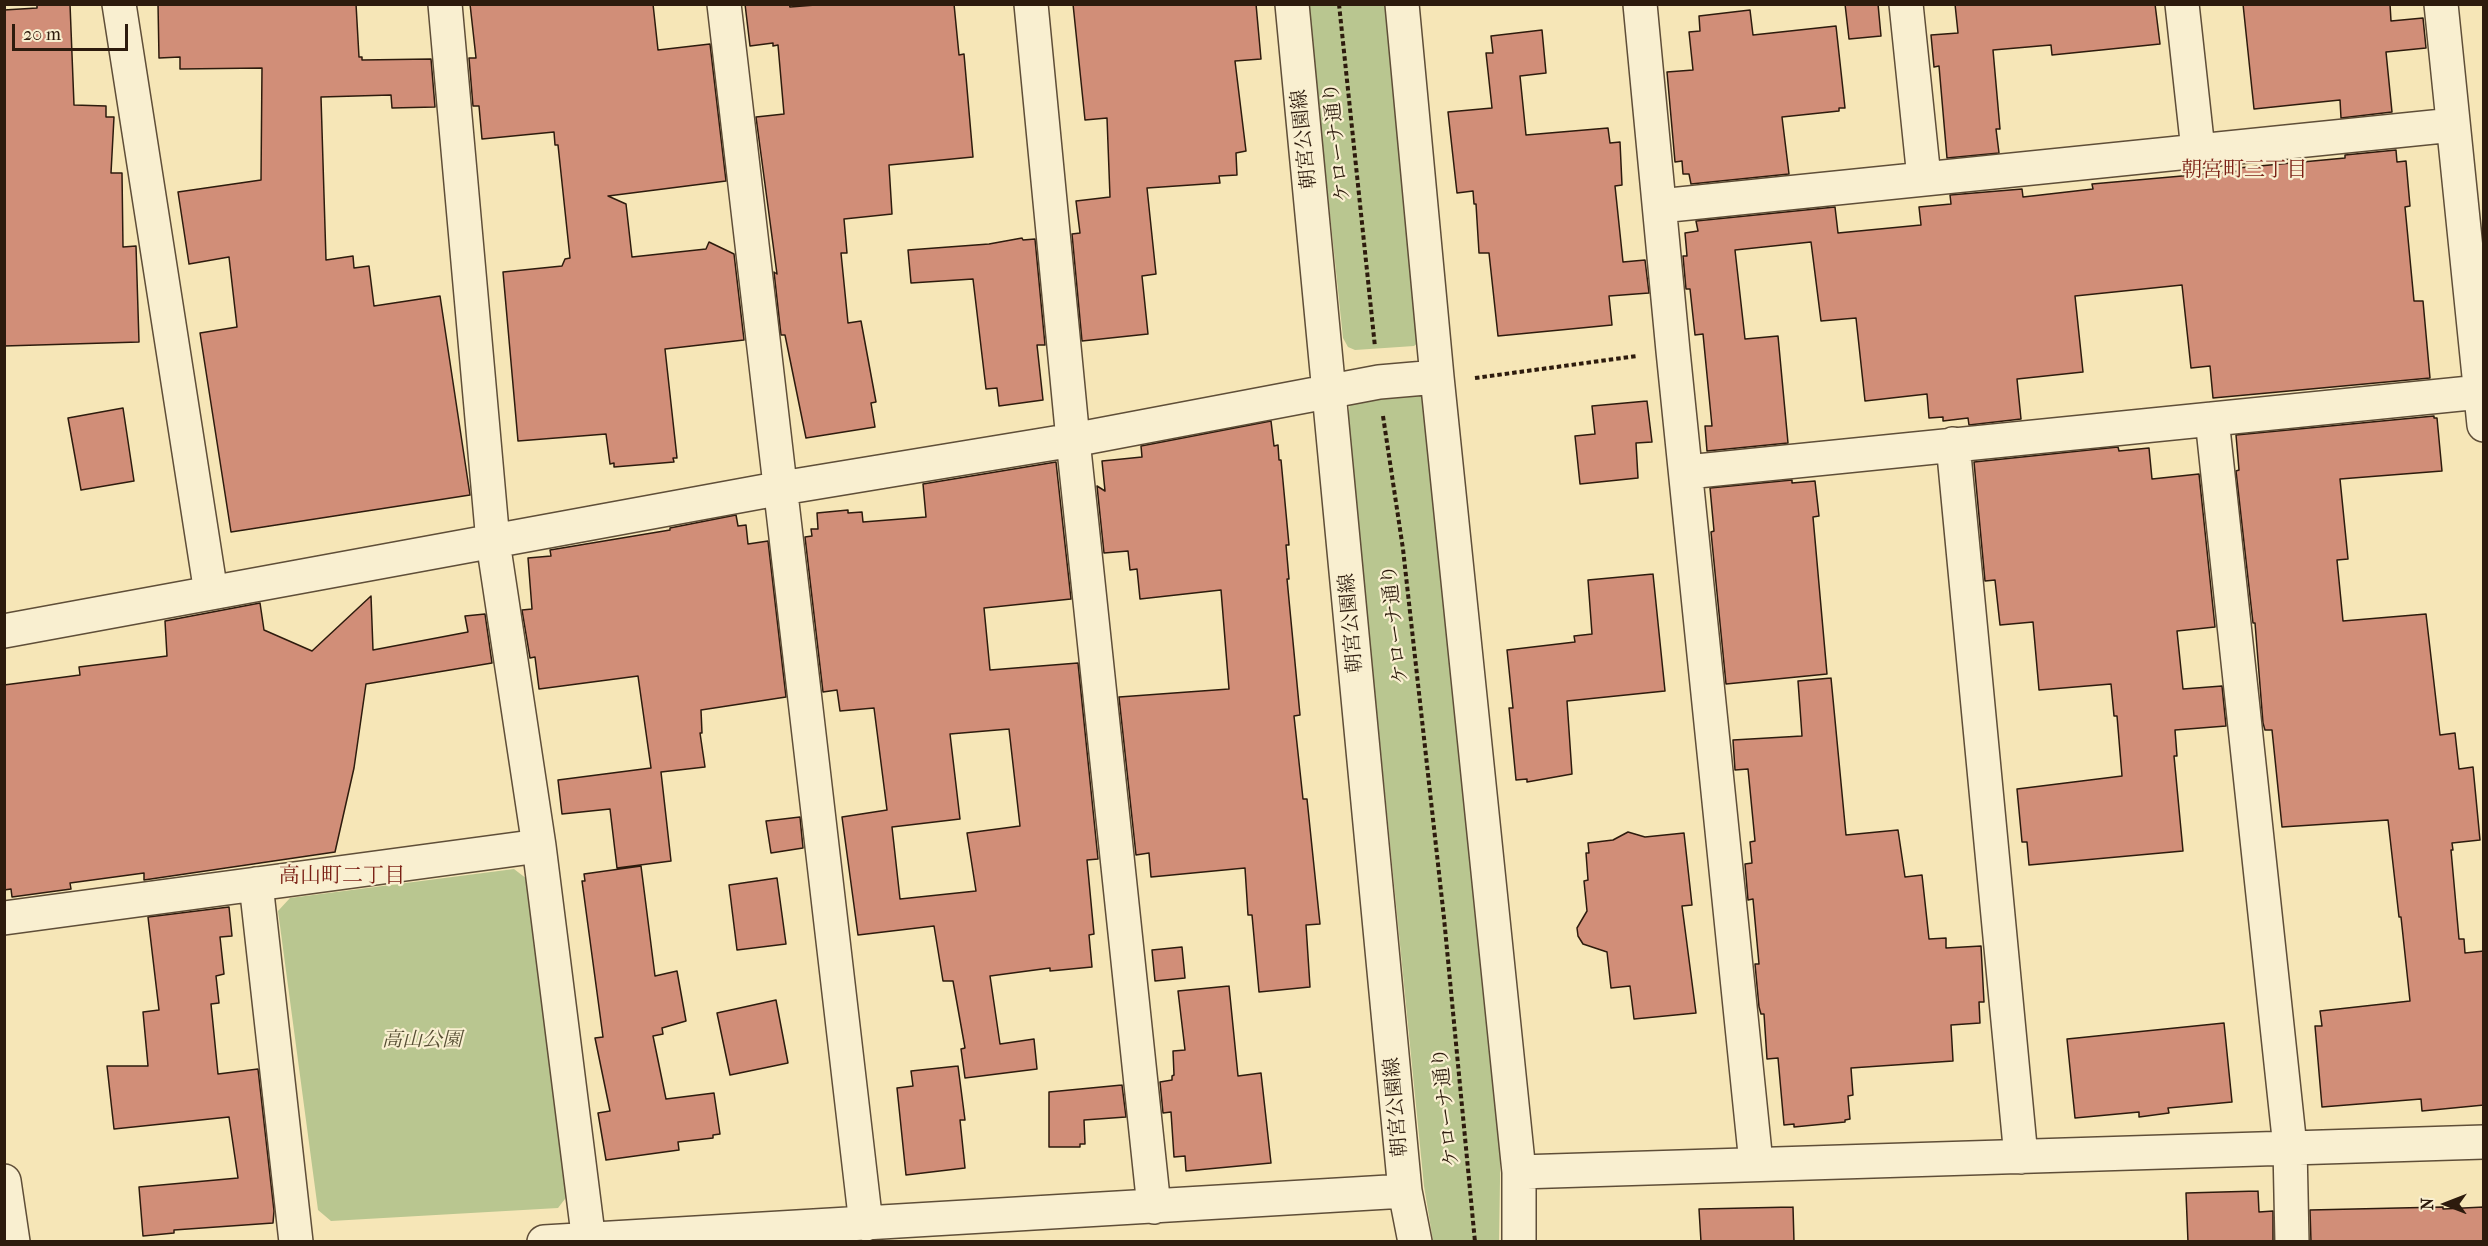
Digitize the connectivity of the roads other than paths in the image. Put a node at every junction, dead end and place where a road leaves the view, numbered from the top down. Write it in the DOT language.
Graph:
graph roads {
  1 [pos="119,4"];
  2 [pos="445,4"];
  3 [pos="724,4"];
  4 [pos="1031,4"];
  5 [pos="1292,4"];
  6 [pos="1402,4"];
  7 [pos="1640,4"];
  8 [pos="1906,4"];
  9 [pos="2182,4"];
  10 [pos="2441,4"];
  11 [pos="2453,125"];
  12 [pos="2198,150"];
  13 [pos="1924,178"];
  14 [pos="1660,206"];
  15 [pos="1437,380"];
  16 [pos="1330,392"];
  17 [pos="2480,392"];
  18 [pos="2212,419"];
  19 [pos="2484,425"];
  20 [pos="1073,440"];
  21 [pos="1953,444"];
  22 [pos="1687,472"];
  23 [pos="782,488"];
  24 [pos="493,542"];
  25 [pos="211,593"];
  26 [pos="4,631"];
  27 [pos="539,846"];
  28 [pos="256,884"];
  29 [pos="4,918"];
  30 [pos="2484,1142"];
  31 [pos="2290,1147"];
  32 [pos="2021,1157"];
  33 [pos="1756,1163"];
  34 [pos="1519,1172"];
  35 [pos="4,1181"];
  36 [pos="1406,1191"];
  37 [pos="1154,1207"];
  38 [pos="867,1224"];
  39 [pos="589,1240"];
  40 [pos="13,1242"];
  41 [pos="296,1242"];
  42 [pos="544,1242"];
  43 [pos="1415,1242"];
  44 [pos="1519,1242"];
  45 [pos="2292,1242"];
  1 -- 25 [label="street"];
  2 -- 24 [label="street"];
  3 -- 23 [label="street"];
  4 -- 20 [label="street"];
  5 -- 16 [label="street, 朝宮公園線"];
  6 -- 15 [label="street"];
  7 -- 14 [label="street"];
  8 -- 13 [label="street"];
  9 -- 12 [label="street"];
  10 -- 11 [label="street"];
  11 -- 12 [label="street"];
  11 -- 17 [label="street"];
  12 -- 13 [label="street"];
  13 -- 14 [label="street"];
  14 -- 22 [label="street"];
  15 -- 16 [label="street"];
  15 -- 34 [label="street"];
  16 -- 20 [label="street"];
  16 -- 36 [label="street, 朝宮公園線"];
  17 -- 18 [label="street"];
  17 -- 19 [label="street"];
  18 -- 21 [label="street"];
  18 -- 31 [label="street"];
  20 -- 23 [label="street"];
  20 -- 37 [label="street"];
  21 -- 22 [label="street"];
  21 -- 32 [label="street"];
  22 -- 33 [label="street"];
  23 -- 24 [label="street"];
  23 -- 38 [label="street"];
  24 -- 25 [label="street"];
  24 -- 27 [label="street"];
  25 -- 26 [label="street"];
  27 -- 28 [label="street"];
  27 -- 39 [label="street"];
  28 -- 29 [label="street"];
  28 -- 41 [label="street"];
  30 -- 31 [label="street"];
  31 -- 32 [label="street"];
  31 -- 45 [label="street"];
  32 -- 33 [label="street"];
  33 -- 34 [label="street"];
  34 -- 44 [label="street"];
  35 -- 40 [label="street"];
  36 -- 37 [label="street"];
  36 -- 43 [label="street, 朝宮公園線"];
  37 -- 38 [label="street"];
  38 -- 39 [label="street"];
  39 -- 42 [label="street"];
}
